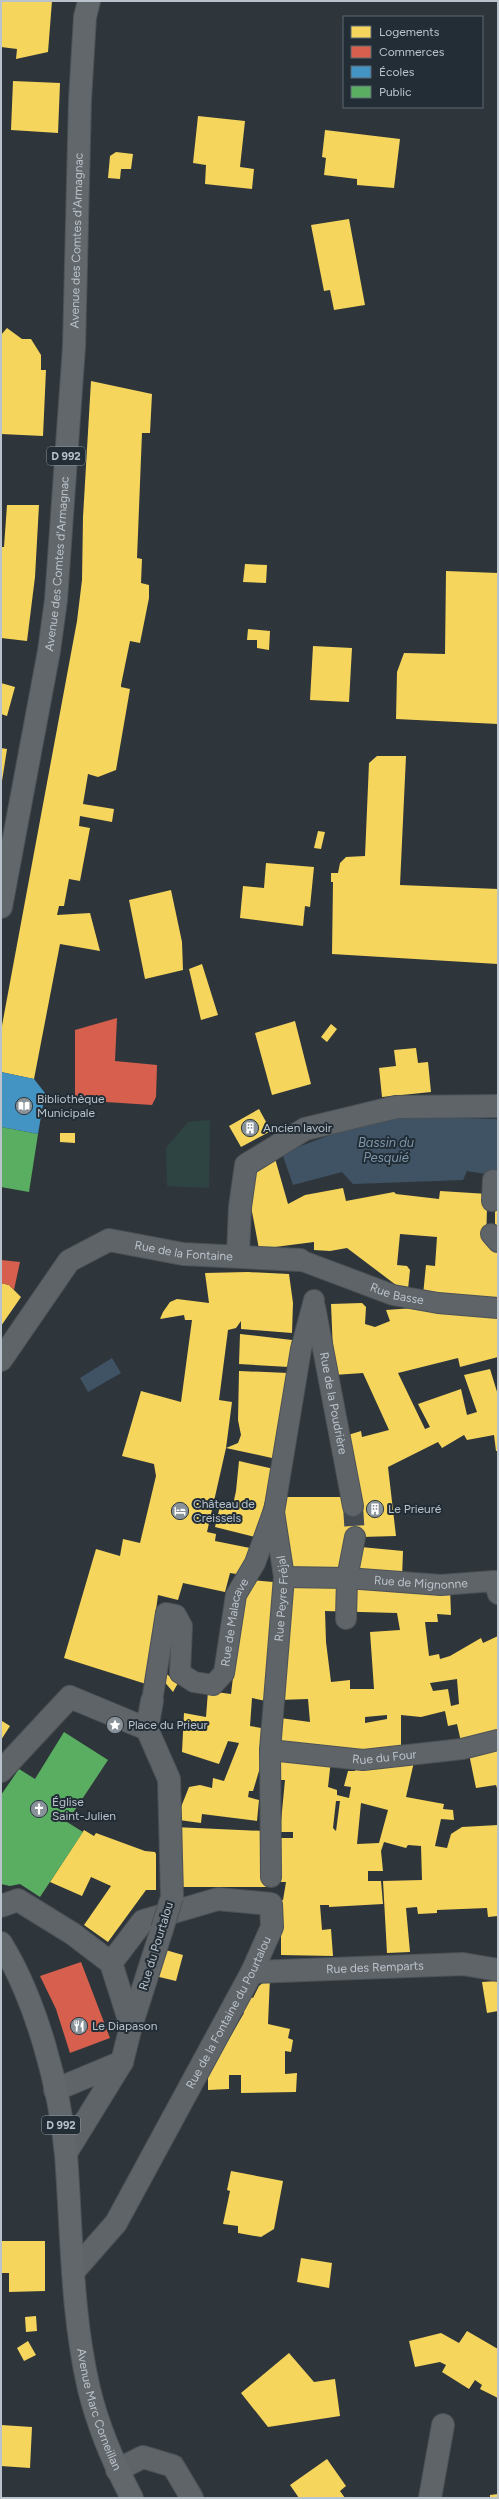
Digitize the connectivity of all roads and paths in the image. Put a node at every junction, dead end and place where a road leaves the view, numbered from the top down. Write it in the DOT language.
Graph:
graph roads {
  1 [pos="89,1"];
  2 [pos="1,907"];
  3 [pos="498,1106"];
  4 [pos="493,1180"];
  5 [pos="492,1201"];
  6 [pos="238,1256"];
  7 [pos="300,1260"];
  8 [pos="314,1300"];
  9 [pos="498,1308"];
  10 [pos="1,1360"];
  11 [pos="353,1506"];
  12 [pos="274,1512"];
  13 [pos="355,1537"];
  14 [pos="284,1577"];
  15 [pos="347,1578"];
  16 [pos="496,1587"];
  17 [pos="346,1619"];
  18 [pos="152,1701"];
  19 [pos="147,1729"];
  20 [pos="498,1740"];
  21 [pos="270,1750"];
  22 [pos="1,1771"];
  23 [pos="271,1904"];
  24 [pos="1,1906"];
  25 [pos="1,1942"];
  26 [pos="110,1963"];
  27 [pos="498,1970"];
  28 [pos="252,1972"];
  29 [pos="131,2026"];
  30 [pos="122,2062"];
  31 [pos="56,2090"];
  32 [pos="66,2153"];
  33 [pos="73,2272"];
  34 [pos="443,2424"];
  35 [pos="117,2470"];
  36 [pos="132,2498"];
  37 [pos="192,2498"];
  38 [pos="430,2498"];
  1 -- 2 [label="main road, Avenue des Comtes d'Armagnac / D 992"];
  3 -- 6 [label="street, Rue de la Fontaine"];
  4 -- 5 [label="street"];
  6 -- 7 [label="street"];
  6 -- 10 [label="street, Rue de la Fontaine"];
  7 -- 9 [label="street, Rue Basse"];
  8 -- 11 [label="street, Rue de la Poudrière"];
  8 -- 12 [label="street, Rue Peyre Fréjal"];
  12 -- 14 [label="street, Rue Peyre Fréjal"];
  12 -- 18 [label="street, Rue de Malacave"];
  13 -- 15 [label="street"];
  14 -- 15 [label="street, Rue de Mignonne"];
  14 -- 21 [label="street, Rue Peyre Fréjal"];
  15 -- 16 [label="street, Rue de Mignonne"];
  15 -- 17 [label="street"];
  18 -- 19 [label="street"];
  19 -- 22 [label="street"];
  19 -- 29 [label="street, Rue du Pourtalou, bridge"];
  20 -- 21 [label="street, Rue du Four"];
  21 -- 23 [label="street, Rue Peyre Fréjal"];
  23 -- 26 [label="street"];
  23 -- 28 [label="street, Rue de la Fontaine du Pourtalou"];
  24 -- 26 [label="street"];
  25 -- 31 [label="main road, D 992"];
  26 -- 29 [label="street"];
  27 -- 28 [label="street, Rue des Remparts"];
  28 -- 33 [label="street, Rue de la Fontaine du Pourtalou"];
  29 -- 30 [label="street, Rue du Pourtalou"];
  30 -- 31 [label="street"];
  30 -- 32 [label="street, Rue du Pourtalou"];
  31 -- 32 [label="main road, D 992"];
  32 -- 33 [label="main road, D 992"];
  33 -- 35 [label="main road, Avenue Marc Corneillan / D 992"];
  34 -- 38 [label="street"];
  35 -- 36 [label="main road, Avenue Marc Corneillan / D 992"];
  35 -- 37 [label="street"];
}
